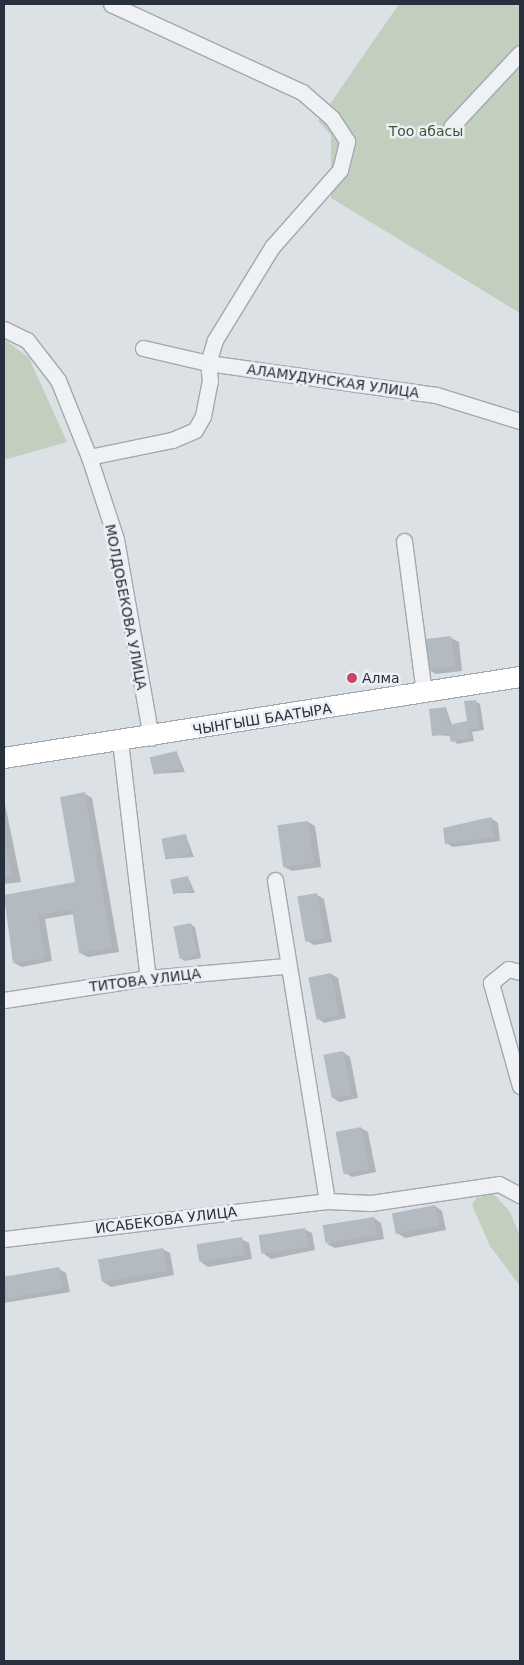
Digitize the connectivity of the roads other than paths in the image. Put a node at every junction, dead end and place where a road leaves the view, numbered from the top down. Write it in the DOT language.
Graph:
graph roads {
  1 [pos="112,4"];
  2 [pos="520,53"];
  3 [pos="451,127"];
  4 [pos="4,329"];
  5 [pos="143,348"];
  6 [pos="208,363"];
  7 [pos="520,421"];
  8 [pos="90,457"];
  9 [pos="404,541"];
  10 [pos="520,677"];
  11 [pos="424,693"];
  12 [pos="151,738"];
  13 [pos="120,741"];
  14 [pos="4,758"];
  15 [pos="275,880"];
  16 [pos="286,966"];
  17 [pos="520,972"];
  18 [pos="148,978"];
  19 [pos="4,1000"];
  20 [pos="520,1086"];
  21 [pos="520,1181"];
  22 [pos="498,1184"];
  23 [pos="520,1194"];
  24 [pos="327,1201"];
  25 [pos="4,1239"];
  1 -- 6 [label="street"];
  2 -- 3 [label="street"];
  4 -- 8 [label="street, МОЛДОБЕКОВА УЛИЦА"];
  5 -- 6 [label="street, АЛАМУДУНСКАЯ УЛИЦА"];
  6 -- 7 [label="street, АЛАМУДУНСКАЯ УЛИЦА"];
  6 -- 8 [label="street"];
  8 -- 12 [label="street, МОЛДОБЕКОВА УЛИЦА"];
  9 -- 11 [label="street"];
  10 -- 11 [label="main road, ЧЫНГЫШ БААТЫРА"];
  11 -- 12 [label="main road, ЧЫНГЫШ БААТЫРА"];
  12 -- 13 [label="main road, ЧЫНГЫШ БААТЫРА"];
  13 -- 14 [label="main road, ЧЫНГЫШ БААТЫРА"];
  13 -- 18 [label="street"];
  15 -- 16 [label="street"];
  16 -- 18 [label="street, ТИТОВА УЛИЦА"];
  16 -- 24 [label="street"];
  17 -- 20 [label="street"];
  18 -- 19 [label="street, ТИТОВА УЛИЦА"];
  21 -- 22 [label="street, ИСАБЕКОВА УЛИЦА"];
  22 -- 23 [label="street"];
  22 -- 24 [label="street, ИСАБЕКОВА УЛИЦА"];
  24 -- 25 [label="street, ИСАБЕКОВА УЛИЦА"];
}
